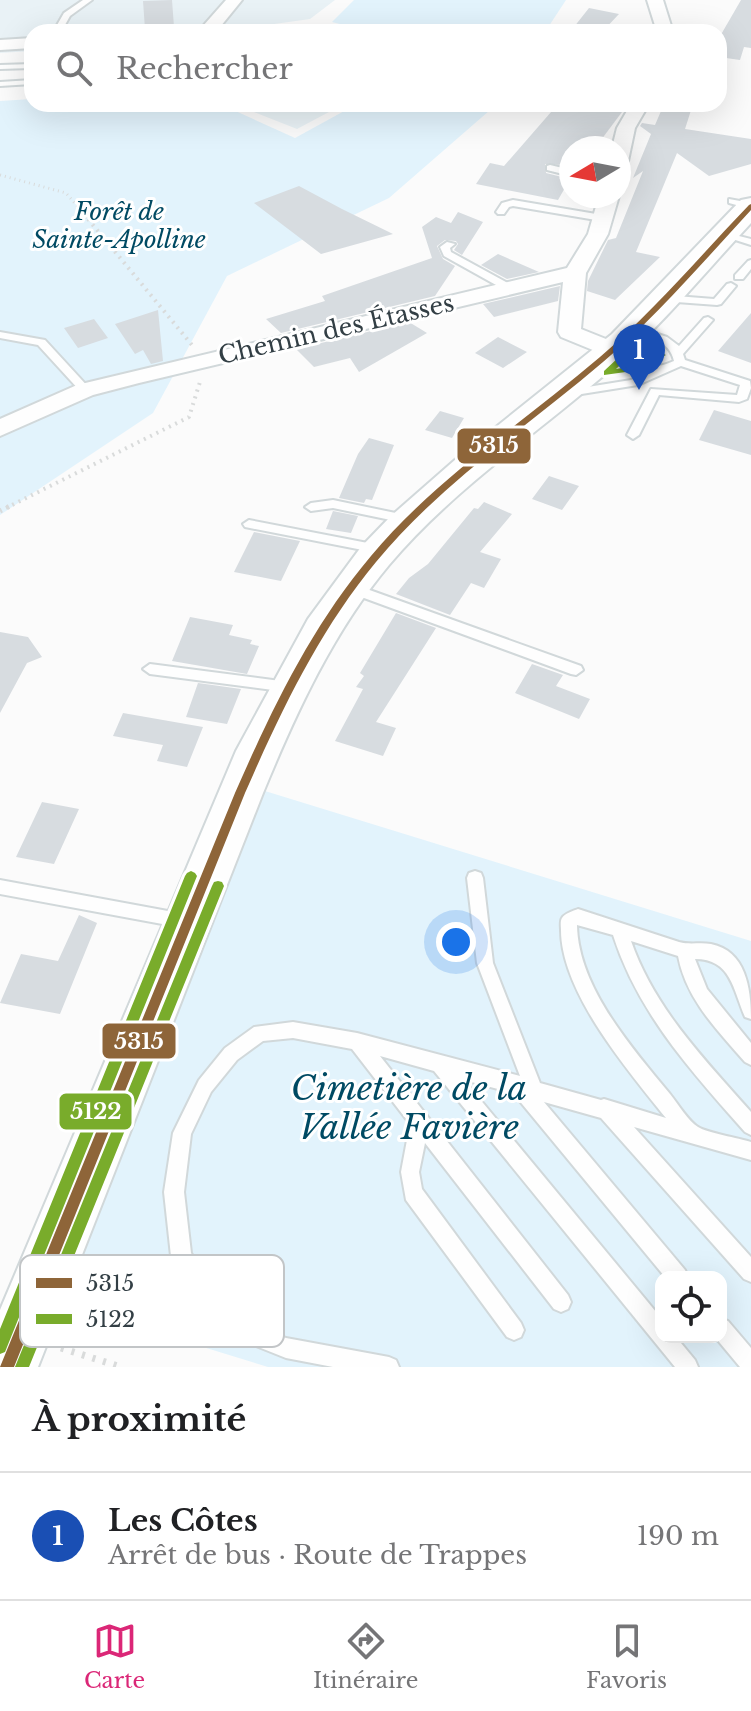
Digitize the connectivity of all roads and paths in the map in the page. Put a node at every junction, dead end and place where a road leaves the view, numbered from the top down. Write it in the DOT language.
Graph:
graph roads {
  1 [pos="88,0"];
  2 [pos="234,0"];
  3 [pos="655,0"];
  4 [pos="62,24"];
  5 [pos="214,24"];
  6 [pos="662,24"];
  7 [pos="24,44"];
  8 [pos="0,45"];
  9 [pos="24,66"];
  10 [pos="0,67"];
  11 [pos="24,82"];
  12 [pos="0,84"];
  13 [pos="635,112"];
  14 [pos="624,136"];
  15 [pos="550,168"];
  16 [pos="559,170"];
  17 [pos="0,175"];
  18 [pos="741,204"];
  19 [pos="605,208"];
  20 [pos="501,212"];
  21 [pos="602,218"];
  22 [pos="739,238"];
  23 [pos="450,244"];
  24 [pos="751,263"];
  25 [pos="575,273"];
  26 [pos="739,277"];
  27 [pos="731,286"];
  28 [pos="509,288"];
  29 [pos="662,298"];
  30 [pos="708,320"];
  31 [pos="0,335"];
  32 [pos="616,346"];
  33 [pos="680,357"];
  34 [pos="203,360"];
  35 [pos="669,369"];
  36 [pos="748,384"];
  37 [pos="85,390"];
  38 [pos="561,395"];
  39 [pos="0,428"];
  40 [pos="633,435"];
  41 [pos="311,507"];
  42 [pos="0,511"];
  43 [pos="249,524"];
  44 [pos="396,535"];
  45 [pos="349,588"];
  46 [pos="150,669"];
  47 [pos="576,670"];
  48 [pos="288,687"];
  49 [pos="475,878"];
  50 [pos="0,887"];
  51 [pos="189,921"];
  52 [pos="619,929"];
  53 [pos="685,951"];
  54 [pos="751,1011"];
  55 [pos="357,1041"];
  56 [pos="751,1056"];
  57 [pos="439,1063"];
  58 [pos="525,1086"];
  59 [pos="604,1108"];
  60 [pos="420,1121"];
  61 [pos="751,1126"];
  62 [pos="689,1131"];
  63 [pos="751,1151"];
  64 [pos="53,1255"];
  65 [pos="181,1255"];
  66 [pos="673,1271"];
  67 [pos="751,1272"];
  68 [pos="561,1302"];
  69 [pos="655,1327"];
  70 [pos="514,1330"];
  71 [pos="727,1335"];
  72 [pos="668,1343"];
  73 [pos="283,1347"];
  74 [pos="14,1351"];
  75 [pos="751,1364"];
  76 [pos="121,1367"];
  77 [pos="389,1367"];
  78 [pos="688,1367"];
  1 -- 4 [label="lane"];
  2 -- 5 [label="street"];
  3 -- 6 [label="street"];
  7 -- 8 [label="street"];
  9 -- 10 [label="lane"];
  11 -- 12 [label="lane"];
  13 -- 14 [label="street"];
  15 -- 16 [label="lane"];
  17 -- 34 [label="path"];
  18 -- 22 [label="main road"];
  19 -- 21 [label="street"];
  20 -- 21 [label="lane"];
  21 -- 25 [label="street"];
  22 -- 29 [label="main road"];
  23 -- 28 [label="lane"];
  24 -- 26 [label="lane"];
  25 -- 28 [label="street, Chemin des Étasses"];
  25 -- 32 [label="street"];
  27 -- 29 [label="lane"];
  28 -- 34 [label="street, Chemin des Étasses"];
  29 -- 32 [label="main road"];
  30 -- 33 [label="lane"];
  31 -- 37 [label="lane"];
  32 -- 33 [label="lane"];
  32 -- 35 [label="lane"];
  32 -- 38 [label="main road"];
  33 -- 35 [label="lane"];
  33 -- 36 [label="lane"];
  34 -- 37 [label="street, Chemin des Étasses"];
  34 -- 42 [label="path"];
  35 -- 38 [label="lane"];
  36 -- 40 [label="lane"];
  37 -- 39 [label="street, Chemin des Étasses"];
  38 -- 44 [label="main road"];
  41 -- 44 [label="lane"];
  43 -- 44 [label="lane"];
  44 -- 45 [label="main road"];
  45 -- 47 [label="lane"];
  45 -- 48 [label="main road"];
  46 -- 48 [label="lane"];
  48 -- 51 [label="main road"];
  49 -- 58 [label="lane"];
  50 -- 51 [label="lane"];
  51 -- 64 [label="main road"];
  52 -- 53 [label="lane"];
  52 -- 61 [label="lane"];
  52 -- 62 [label="lane"];
  53 -- 54 [label="lane"];
  53 -- 56 [label="lane"];
  55 -- 57 [label="lane"];
  55 -- 60 [label="lane"];
  55 -- 65 [label="lane"];
  57 -- 58 [label="lane"];
  57 -- 69 [label="lane"];
  58 -- 59 [label="lane"];
  58 -- 66 [label="lane"];
  59 -- 62 [label="lane"];
  59 -- 67 [label="lane"];
  60 -- 68 [label="lane"];
  60 -- 70 [label="lane"];
  62 -- 63 [label="lane"];
  71 -- 75 [label="lane"];
  72 -- 78 [label="lane"];
  73 -- 77 [label="lane"];
  74 -- 76 [label="path"];
}
